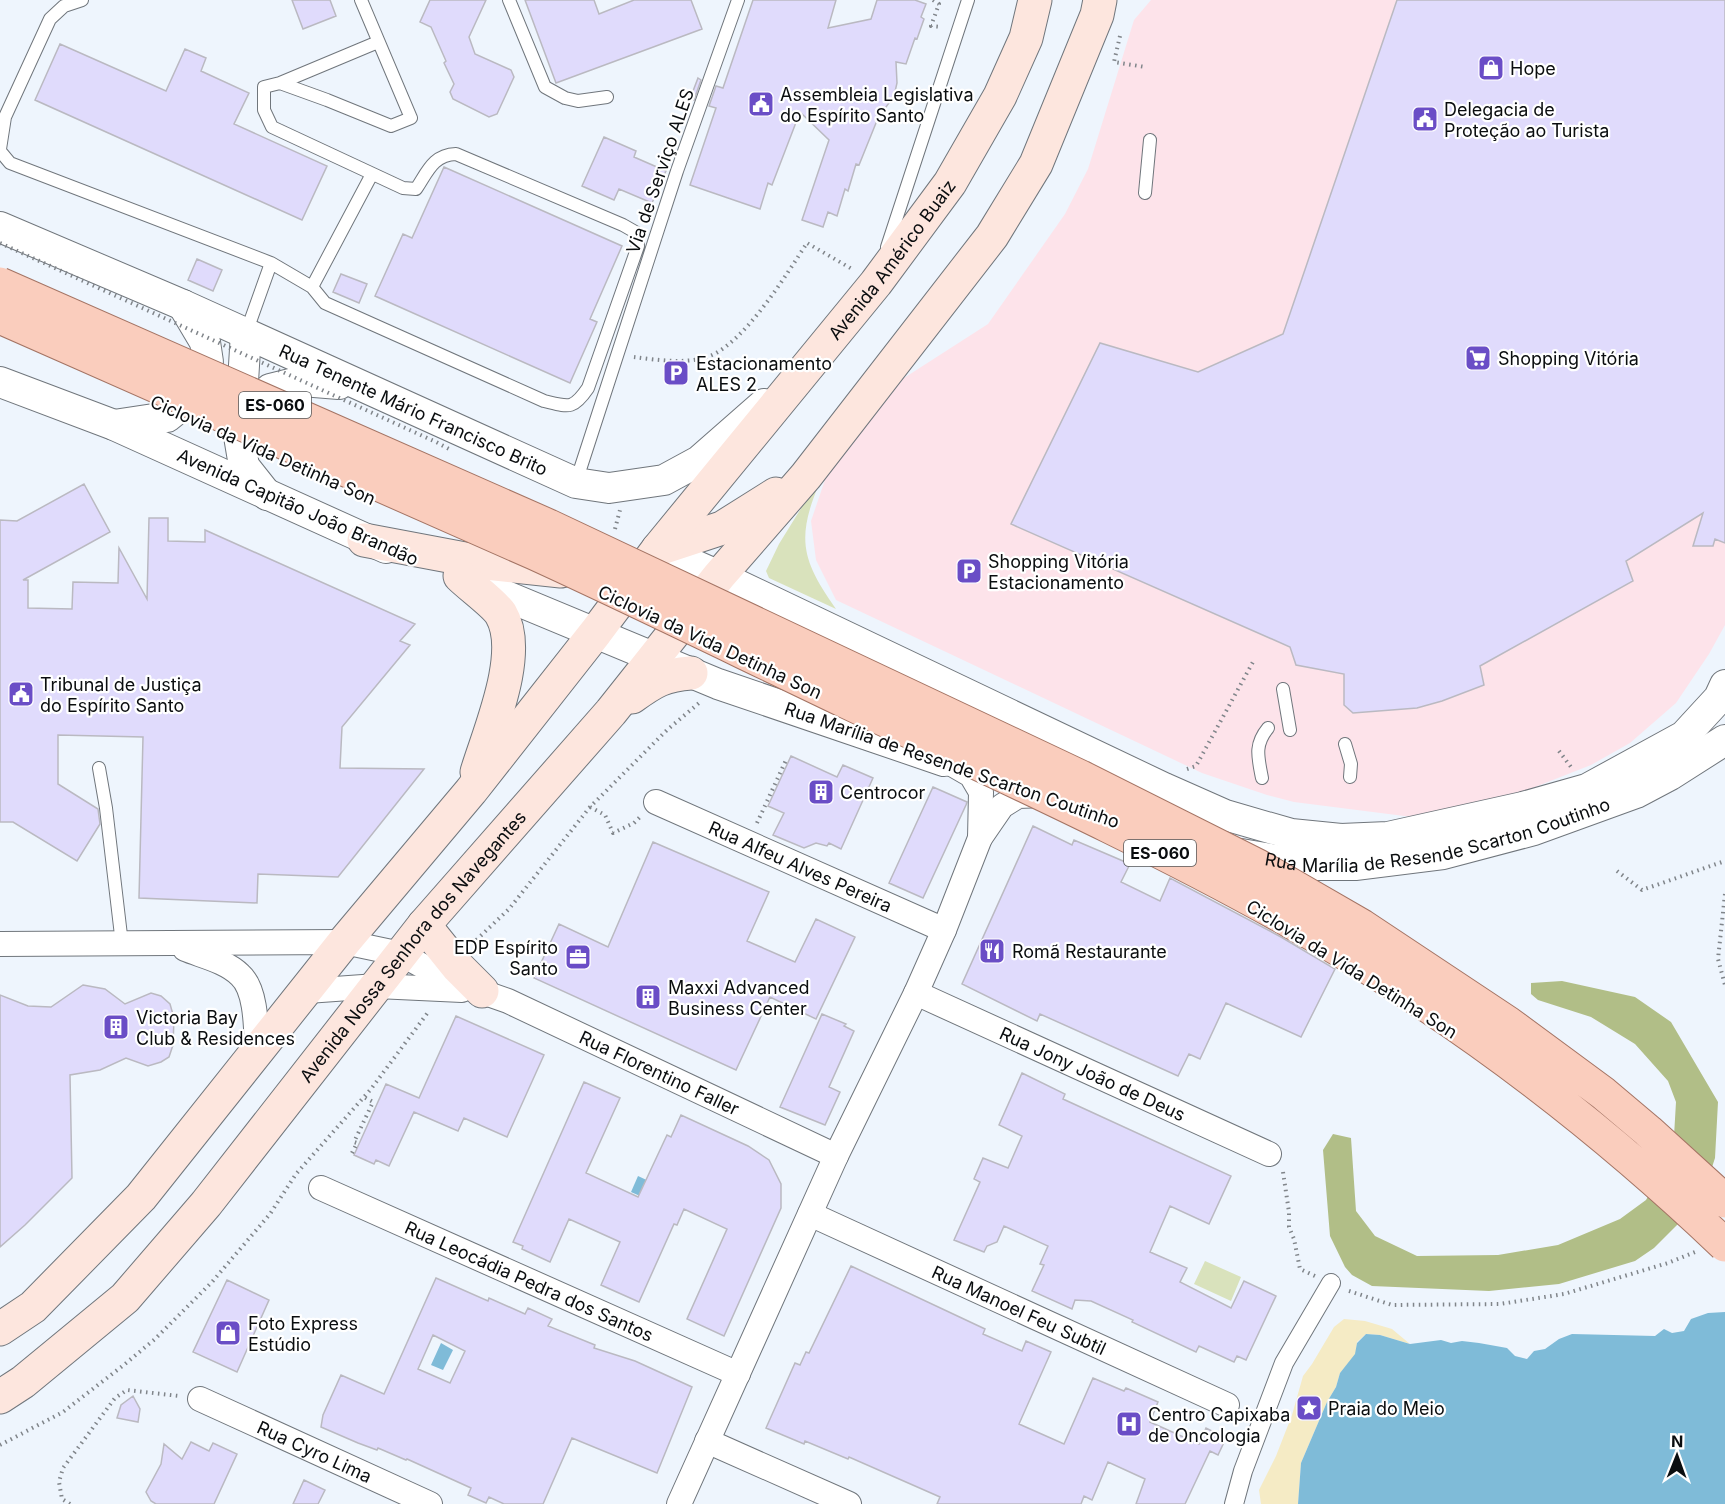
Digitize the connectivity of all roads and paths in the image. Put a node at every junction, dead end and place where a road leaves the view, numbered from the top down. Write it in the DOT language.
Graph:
graph roads {
  1 [pos="82,0"];
  2 [pos="361,0"];
  3 [pos="509,0"];
  4 [pos="738,0"];
  5 [pos="933,0"];
  6 [pos="968,0"];
  7 [pos="1035,0"];
  8 [pos="1100,0"];
  9 [pos="958,30"];
  10 [pos="378,42"];
  11 [pos="1114,62"];
  12 [pos="1145,67"];
  13 [pos="280,83"];
  14 [pos="607,97"];
  15 [pos="1150,140"];
  16 [pos="0,150"];
  17 [pos="372,174"];
  18 [pos="1145,193"];
  19 [pos="0,227"];
  20 [pos="271,263"];
  21 [pos="876,282"];
  22 [pos="0,284"];
  23 [pos="312,287"];
  24 [pos="183,305"];
  25 [pos="0,317"];
  26 [pos="246,333"];
  27 [pos="618,355"];
  28 [pos="808,366"];
  29 [pos="0,382"];
  30 [pos="357,385"];
  31 [pos="114,425"];
  32 [pos="239,436"];
  33 [pos="806,476"];
  34 [pos="576,483"];
  35 [pos="268,496"];
  36 [pos="364,540"];
  37 [pos="658,549"];
  38 [pos="460,576"];
  39 [pos="719,576"];
  40 [pos="596,632"];
  41 [pos="656,657"];
  42 [pos="1253,662"];
  43 [pos="705,679"];
  44 [pos="1725,686"];
  45 [pos="1283,689"];
  46 [pos="611,712"];
  47 [pos="1268,728"];
  48 [pos="1290,730"];
  49 [pos="1725,740"];
  50 [pos="1345,744"];
  51 [pos="787,758"];
  52 [pos="952,764"];
  53 [pos="1196,766"];
  54 [pos="99,768"];
  55 [pos="1350,777"];
  56 [pos="1262,778"];
  57 [pos="471,791"];
  58 [pos="1045,795"];
  59 [pos="656,802"];
  60 [pos="590,807"];
  61 [pos="980,838"];
  62 [pos="747,843"];
  63 [pos="1725,861"];
  64 [pos="1617,871"];
  65 [pos="1725,894"];
  66 [pos="424,925"];
  67 [pos="944,930"];
  68 [pos="344,942"];
  69 [pos="0,944"];
  70 [pos="122,944"];
  71 [pos="171,944"];
  72 [pos="401,954"];
  73 [pos="449,978"];
  74 [pos="1725,985"];
  75 [pos="377,986"];
  76 [pos="307,991"];
  77 [pos="482,991"];
  78 [pos="916,993"];
  79 [pos="257,1052"];
  80 [pos="364,1097"];
  81 [pos="352,1153"];
  82 [pos="1269,1154"];
  83 [pos="836,1156"];
  84 [pos="321,1188"];
  85 [pos="1725,1201"];
  86 [pos="810,1214"];
  87 [pos="1711,1248"];
  88 [pos="1331,1283"];
  89 [pos="0,1329"];
  90 [pos="738,1374"];
  91 [pos="0,1397"];
  92 [pos="200,1399"];
  93 [pos="1227,1405"];
  94 [pos="708,1441"];
  95 [pos="0,1445"];
  96 [pos="70,1504"];
  97 [pos="430,1504"];
  98 [pos="679,1504"];
  99 [pos="849,1504"];
  100 [pos="1234,1504"];
  1 -- 16 [label="lane"];
  2 -- 10 [label="lane"];
  3 -- 14 [label="lane"];
  4 -- 27 [label="lane, Via de Serviço ALES"];
  5 -- 9 [label="path"];
  6 -- 9 [label="lane"];
  7 -- 21 [label="main road, Avenida Américo Buaiz"];
  8 -- 33 [label="main road"];
  9 -- 21 [label="lane"];
  10 -- 13 [label="lane"];
  10 -- 13 [label="lane"];
  11 -- 12 [label="path"];
  13 -- 17 [label="lane"];
  15 -- 18 [label="lane"];
  16 -- 20 [label="lane"];
  17 -- 23 [label="lane"];
  17 -- 23 [label="lane"];
  19 -- 24 [label="street, Rua Tenente Mário Francisco Brito"];
  20 -- 23 [label="lane"];
  20 -- 26 [label="lane"];
  21 -- 27 [label="path"];
  21 -- 28 [label="main road, Avenida Américo Buaiz"];
  22 -- 85 [label="main road, ES-060, bridge"];
  24 -- 26 [label="street, Rua Tenente Mário Francisco Brito"];
  24 -- 31 [label="street"];
  25 -- 87 [label="main road, ES-060, bridge"];
  26 -- 30 [label="street, Rua Tenente Mário Francisco Brito"];
  26 -- 32 [label="street"];
  27 -- 34 [label="lane, Via de Serviço ALES"];
  28 -- 34 [label="street, Rua Tenente Mário Francisco Brito"];
  28 -- 37 [label="main road, Avenida Américo Buaiz"];
  29 -- 31 [label="street, Avenida Capitão João Brandão"];
  30 -- 32 [label="street"];
  30 -- 34 [label="street, Rua Tenente Mário Francisco Brito"];
  31 -- 35 [label="street, Avenida Capitão João Brandão"];
  32 -- 35 [label="street"];
  33 -- 37 [label="main road"];
  33 -- 39 [label="main road, Avenida Nossa Senhora dos Navegantes"];
  35 -- 36 [label="street, Avenida Capitão João Brandão"];
  36 -- 37 [label="main road"];
  36 -- 38 [label="street, Avenida Capitão João Brandão"];
  37 -- 39 [label="street, Rua Marília de Resende Scarton Coutinho"];
  37 -- 40 [label="main road"];
  38 -- 40 [label="street, Avenida Capitão João Brandão"];
  38 -- 57 [label="main road"];
  39 -- 41 [label="main road, Avenida Nossa Senhora dos Navegantes"];
  39 -- 44 [label="street, Rua Marília de Resende Scarton Coutinho"];
  40 -- 41 [label="street, Rua Marília de Resende Scarton Coutinho"];
  40 -- 57 [label="main road"];
  41 -- 43 [label="street, Rua Marília de Resende Scarton Coutinho"];
  41 -- 46 [label="main road, Avenida Nossa Senhora dos Navegantes"];
  42 -- 53 [label="path"];
  43 -- 46 [label="main road"];
  43 -- 52 [label="street, Rua Marília de Resende Scarton Coutinho"];
  43 -- 60 [label="path"];
  45 -- 48 [label="lane"];
  46 -- 66 [label="main road, Avenida Nossa Senhora dos Navegantes"];
  47 -- 56 [label="lane"];
  49 -- 58 [label="street, Rua Marília de Resende Scarton Coutinho"];
  50 -- 55 [label="lane"];
  51 -- 62 [label="path"];
  52 -- 58 [label="street, Rua Marília de Resende Scarton Coutinho"];
  52 -- 61 [label="street"];
  54 -- 70 [label="lane"];
  57 -- 68 [label="main road"];
  58 -- 61 [label="street"];
  59 -- 60 [label="path"];
  59 -- 62 [label="street, Rua Alfeu Alves Pereira"];
  60 -- 73 [label="path"];
  61 -- 67 [label="street"];
  62 -- 67 [label="street, Rua Alfeu Alves Pereira"];
  63 -- 64 [label="path"];
  65 -- 74 [label="path"];
  66 -- 72 [label="main road, Avenida Nossa Senhora dos Navegantes"];
  66 -- 73 [label="main road"];
  67 -- 78 [label="street"];
  68 -- 71 [label="street, Rua Florentino Faller"];
  68 -- 72 [label="street, Rua Florentino Faller"];
  68 -- 76 [label="main road"];
  69 -- 70 [label="street, Rua Florentino Faller"];
  70 -- 71 [label="street, Rua Florentino Faller"];
  71 -- 79 [label="street"];
  72 -- 75 [label="main road, Avenida Nossa Senhora dos Navegantes"];
  72 -- 77 [label="street, Rua Florentino Faller"];
  73 -- 75 [label="street"];
  73 -- 77 [label="main road"];
  73 -- 80 [label="path"];
  75 -- 76 [label="street"];
  75 -- 91 [label="main road, Avenida Nossa Senhora dos Navegantes"];
  76 -- 79 [label="main road"];
  77 -- 83 [label="street, Rua Florentino Faller"];
  78 -- 82 [label="street, Rua Jony João de Deus"];
  78 -- 83 [label="street"];
  79 -- 89 [label="main road"];
  80 -- 81 [label="path"];
  80 -- 95 [label="path"];
  82 -- 88 [label="path"];
  83 -- 86 [label="street"];
  84 -- 90 [label="street, Rua Leocádia Pedra dos Santos"];
  86 -- 90 [label="street"];
  86 -- 93 [label="street, Rua Manoel Feu Subtil"];
  87 -- 88 [label="path"];
  88 -- 100 [label="street"];
  90 -- 94 [label="street"];
  92 -- 96 [label="path"];
  92 -- 97 [label="street, Rua Cyro Lima"];
  94 -- 98 [label="street"];
  94 -- 99 [label="street"];
}
